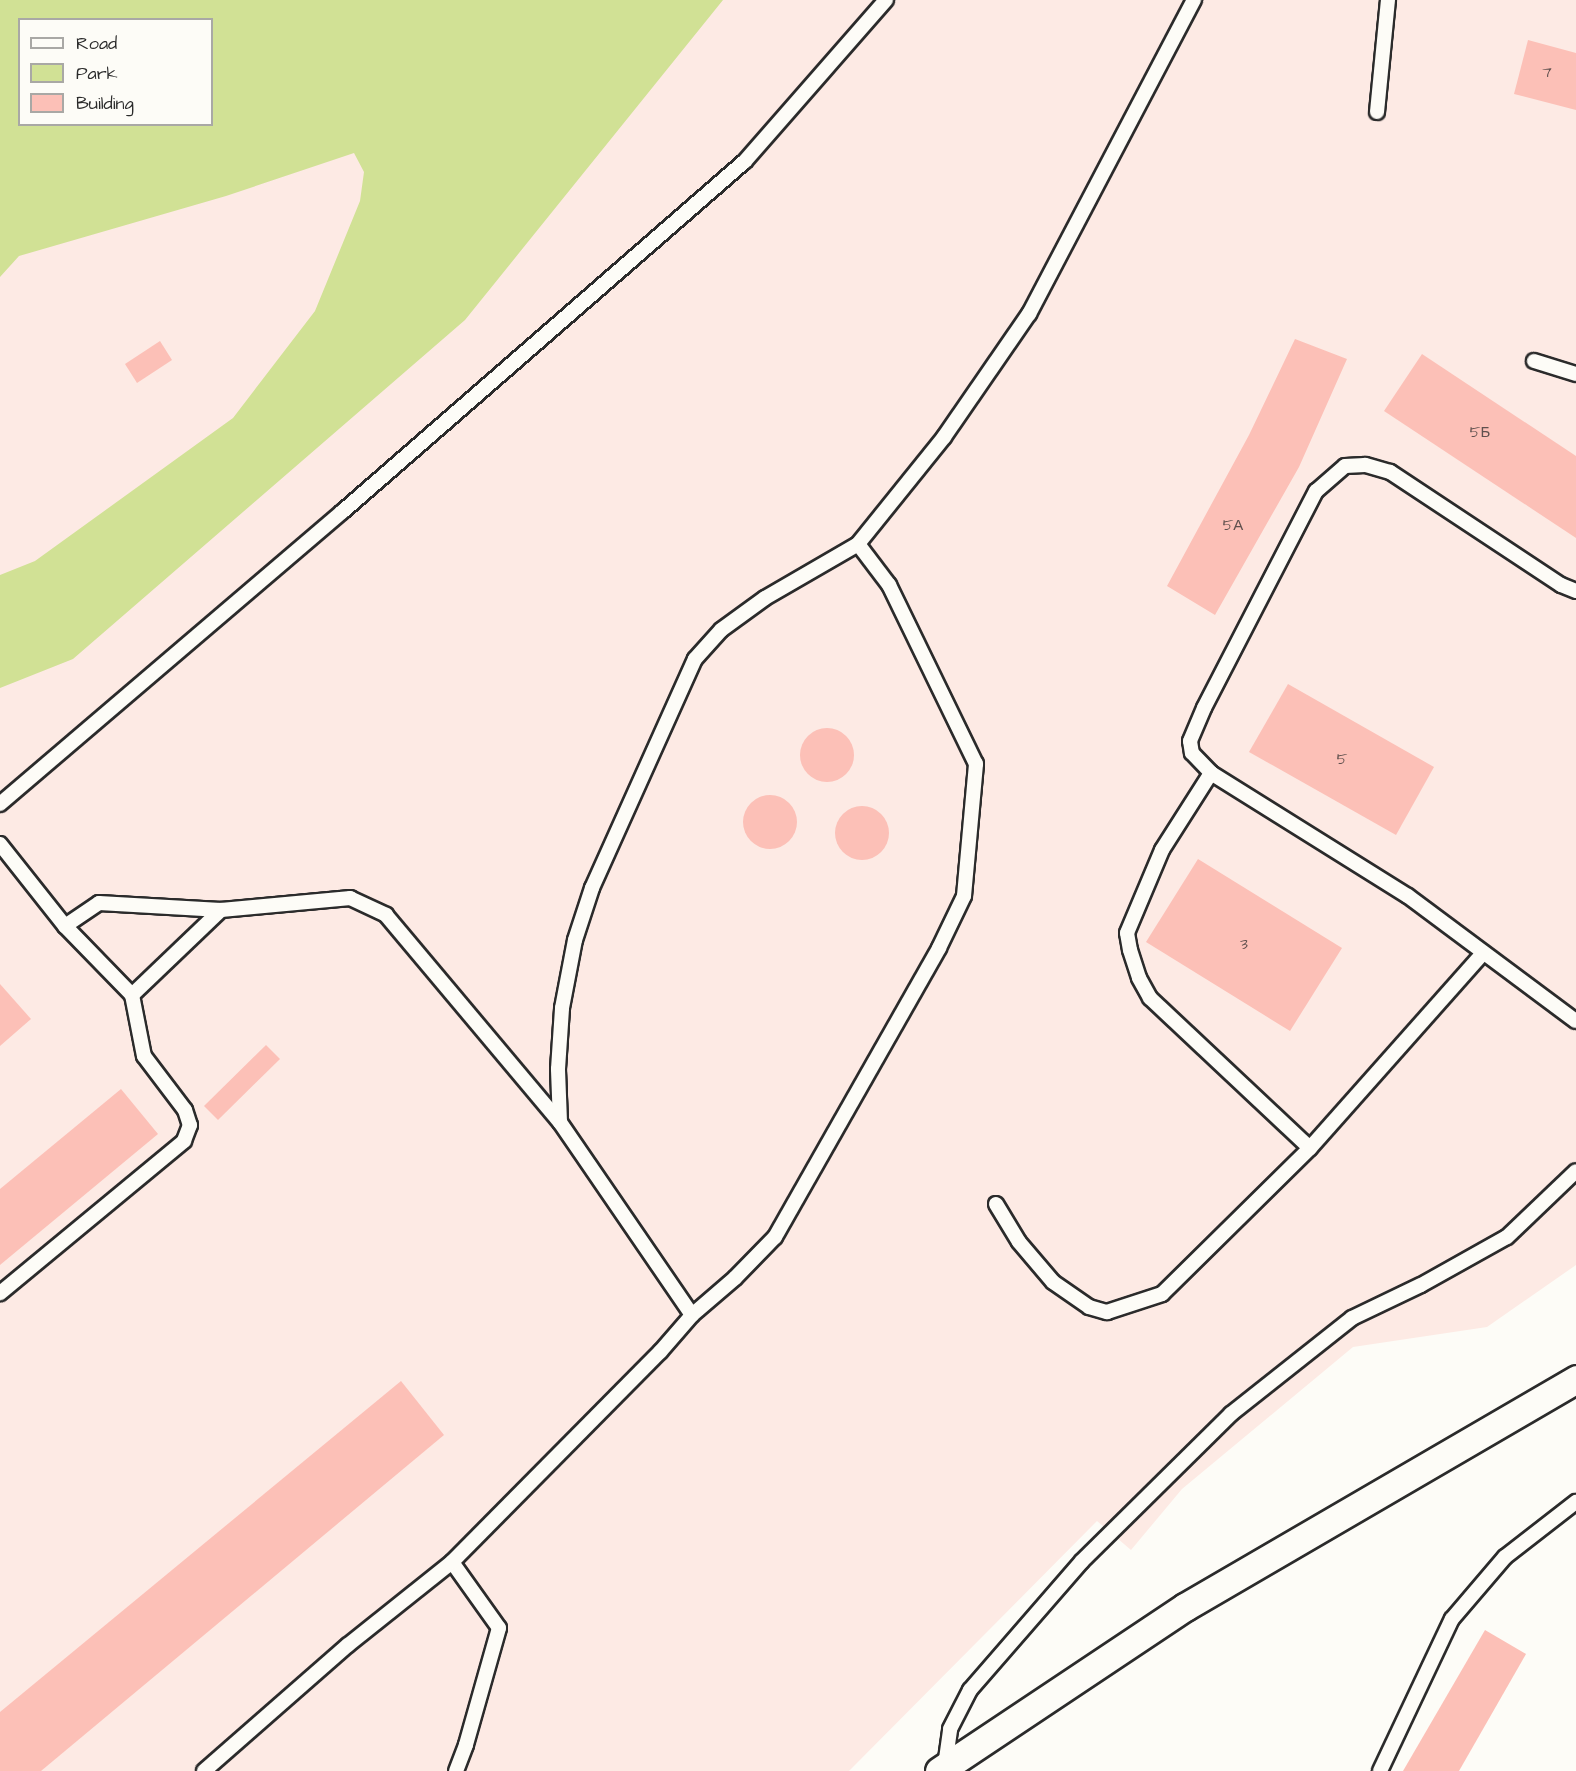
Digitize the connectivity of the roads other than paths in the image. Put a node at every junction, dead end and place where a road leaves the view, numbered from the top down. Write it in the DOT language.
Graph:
graph roads {
  1 [pos="886,0"];
  2 [pos="1194,0"];
  3 [pos="1388,0"];
  4 [pos="1377,112"];
  5 [pos="1534,361"];
  6 [pos="1576,374"];
  7 [pos="858,544"];
  8 [pos="1576,591"];
  9 [pos="1211,773"];
  10 [pos="0,804"];
  11 [pos="0,844"];
  12 [pos="221,910"];
  13 [pos="65,926"];
  14 [pos="1484,953"];
  15 [pos="132,995"];
  16 [pos="1576,1021"];
  17 [pos="560,1122"];
  18 [pos="1310,1148"];
  19 [pos="1576,1171"];
  20 [pos="996,1203"];
  21 [pos="0,1293"];
  22 [pos="692,1315"];
  23 [pos="1576,1379"];
  24 [pos="1576,1502"];
  25 [pos="452,1562"];
  26 [pos="942,1768"];
  27 [pos="204,1771"];
  28 [pos="456,1771"];
  29 [pos="1380,1771"];
  1 -- 10 [label="lane"];
  2 -- 7 [label="lane"];
  3 -- 4 [label="lane"];
  5 -- 6 [label="lane"];
  7 -- 17 [label="lane"];
  7 -- 22 [label="lane"];
  8 -- 9 [label="lane"];
  9 -- 14 [label="lane"];
  9 -- 18 [label="lane"];
  11 -- 13 [label="lane"];
  12 -- 13 [label="lane"];
  12 -- 15 [label="lane"];
  12 -- 17 [label="lane"];
  13 -- 15 [label="lane"];
  14 -- 16 [label="lane"];
  14 -- 18 [label="lane"];
  15 -- 21 [label="lane"];
  17 -- 22 [label="lane"];
  18 -- 20 [label="lane"];
  19 -- 26 [label="lane"];
  22 -- 25 [label="lane"];
  23 -- 26 [label="street"];
  24 -- 29 [label="lane"];
  25 -- 27 [label="lane"];
  25 -- 28 [label="lane"];
}
